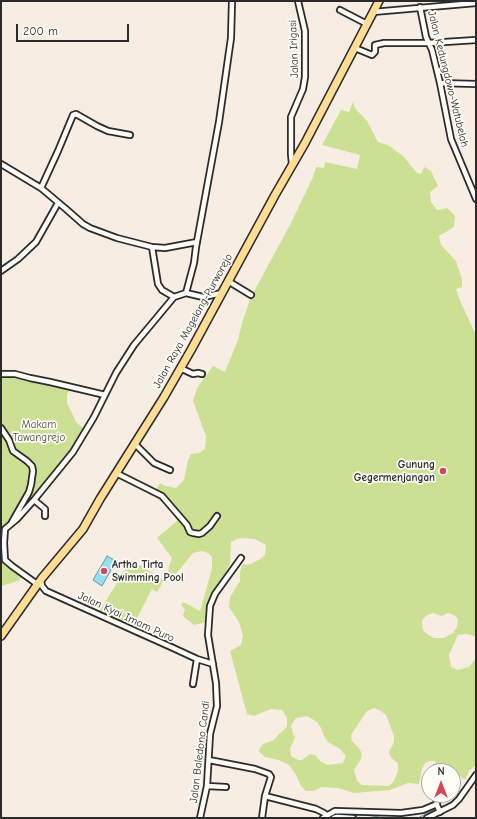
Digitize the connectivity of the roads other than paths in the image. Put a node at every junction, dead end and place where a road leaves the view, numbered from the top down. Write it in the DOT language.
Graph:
graph roads {
  1 [pos="232,1"];
  2 [pos="298,1"];
  3 [pos="379,1"];
  4 [pos="476,3"];
  5 [pos="420,7"];
  6 [pos="340,10"];
  7 [pos="373,12"];
  8 [pos="367,24"];
  9 [pos="476,40"];
  10 [pos="429,43"];
  11 [pos="355,48"];
  12 [pos="440,83"];
  13 [pos="476,84"];
  14 [pos="130,135"];
  15 [pos="1,164"];
  16 [pos="292,166"];
  17 [pos="41,188"];
  18 [pos="476,200"];
  19 [pos="58,203"];
  20 [pos="197,242"];
  21 [pos="152,247"];
  22 [pos="1,271"];
  23 [pos="228,280"];
  24 [pos="186,293"];
  25 [pos="222,293"];
  26 [pos="252,295"];
  27 [pos="174,297"];
  28 [pos="180,368"];
  29 [pos="1,374"];
  30 [pos="202,374"];
  31 [pos="105,395"];
  32 [pos="1,428"];
  33 [pos="134,443"];
  34 [pos="170,470"];
  35 [pos="116,473"];
  36 [pos="34,500"];
  37 [pos="45,516"];
  38 [pos="217,516"];
  39 [pos="11,524"];
  40 [pos="3,531"];
  41 [pos="241,558"];
  42 [pos="38,584"];
  43 [pos="49,592"];
  44 [pos="1,636"];
  45 [pos="197,659"];
  46 [pos="213,664"];
  47 [pos="193,684"];
  48 [pos="209,760"];
  49 [pos="476,775"];
  50 [pos="207,786"];
  51 [pos="226,787"];
  52 [pos="265,796"];
  53 [pos="437,804"];
  54 [pos="439,811"];
  55 [pos="325,817"];
  56 [pos="200,818"];
  57 [pos="262,818"];
  58 [pos="334,818"];
  59 [pos="354,818"];
  60 [pos="427,818"];
  1 -- 20 [label="street"];
  2 -- 16 [label="street, Jalan Irigasi"];
  3 -- 7 [label="main road, Jalan Raya Magelang-Purworejo"];
  4 -- 5 [label="street"];
  5 -- 7 [label="street"];
  5 -- 10 [label="street, Jalan Kedungdowo-Watubelah"];
  6 -- 8 [label="street"];
  7 -- 8 [label="main road, Jalan Raya Magelang-Purworejo"];
  8 -- 11 [label="main road, Jalan Raya Magelang-Purworejo"];
  9 -- 10 [label="street"];
  10 -- 11 [label="street"];
  10 -- 12 [label="street, Jalan Kedungdowo-Watubelah"];
  11 -- 16 [label="main road, Jalan Raya Magelang-Purworejo"];
  12 -- 13 [label="street"];
  12 -- 18 [label="street, Jalan Kedungdowo-Watubelah"];
  14 -- 17 [label="street"];
  15 -- 17 [label="street"];
  16 -- 23 [label="main road, Jalan Raya Magelang-Purworejo"];
  17 -- 19 [label="street"];
  19 -- 21 [label="street"];
  19 -- 22 [label="street"];
  20 -- 21 [label="street"];
  20 -- 24 [label="street"];
  21 -- 27 [label="street"];
  23 -- 25 [label="main road, Jalan Raya Magelang-Purworejo"];
  23 -- 26 [label="street"];
  24 -- 25 [label="street"];
  24 -- 27 [label="street"];
  25 -- 28 [label="main road, Jalan Raya Magelang-Purworejo"];
  27 -- 31 [label="street"];
  28 -- 30 [label="street"];
  28 -- 33 [label="main road, Jalan Raya Magelang-Purworejo"];
  29 -- 31 [label="street"];
  31 -- 36 [label="street"];
  32 -- 39 [label="street"];
  33 -- 34 [label="street"];
  33 -- 35 [label="main road, Jalan Raya Magelang-Purworejo"];
  35 -- 38 [label="street"];
  35 -- 42 [label="main road, Jalan Raya Magelang-Purworejo"];
  36 -- 37 [label="street"];
  36 -- 39 [label="street"];
  39 -- 40 [label="street"];
  40 -- 42 [label="street"];
  41 -- 46 [label="street, Jalan Baledono Candi"];
  42 -- 43 [label="street, Jalan Kyai Imam Puro"];
  42 -- 43 [label="street"];
  42 -- 44 [label="main road, Jalan Raya Magelang-Purworejo"];
  43 -- 45 [label="street, Jalan Kyai Imam Puro"];
  45 -- 46 [label="street, Jalan Kyai Imam Puro"];
  45 -- 47 [label="street"];
  46 -- 48 [label="street, Jalan Baledono Candi"];
  48 -- 50 [label="street, Jalan Baledono Candi"];
  48 -- 52 [label="street"];
  49 -- 54 [label="street"];
  50 -- 51 [label="street"];
  50 -- 56 [label="street, Jalan Baledono Candi"];
  52 -- 55 [label="street"];
  52 -- 57 [label="street"];
  53 -- 54 [label="street"];
  53 -- 55 [label="street"];
  54 -- 60 [label="street"];
  58 -- 59 [label="street"];
}
